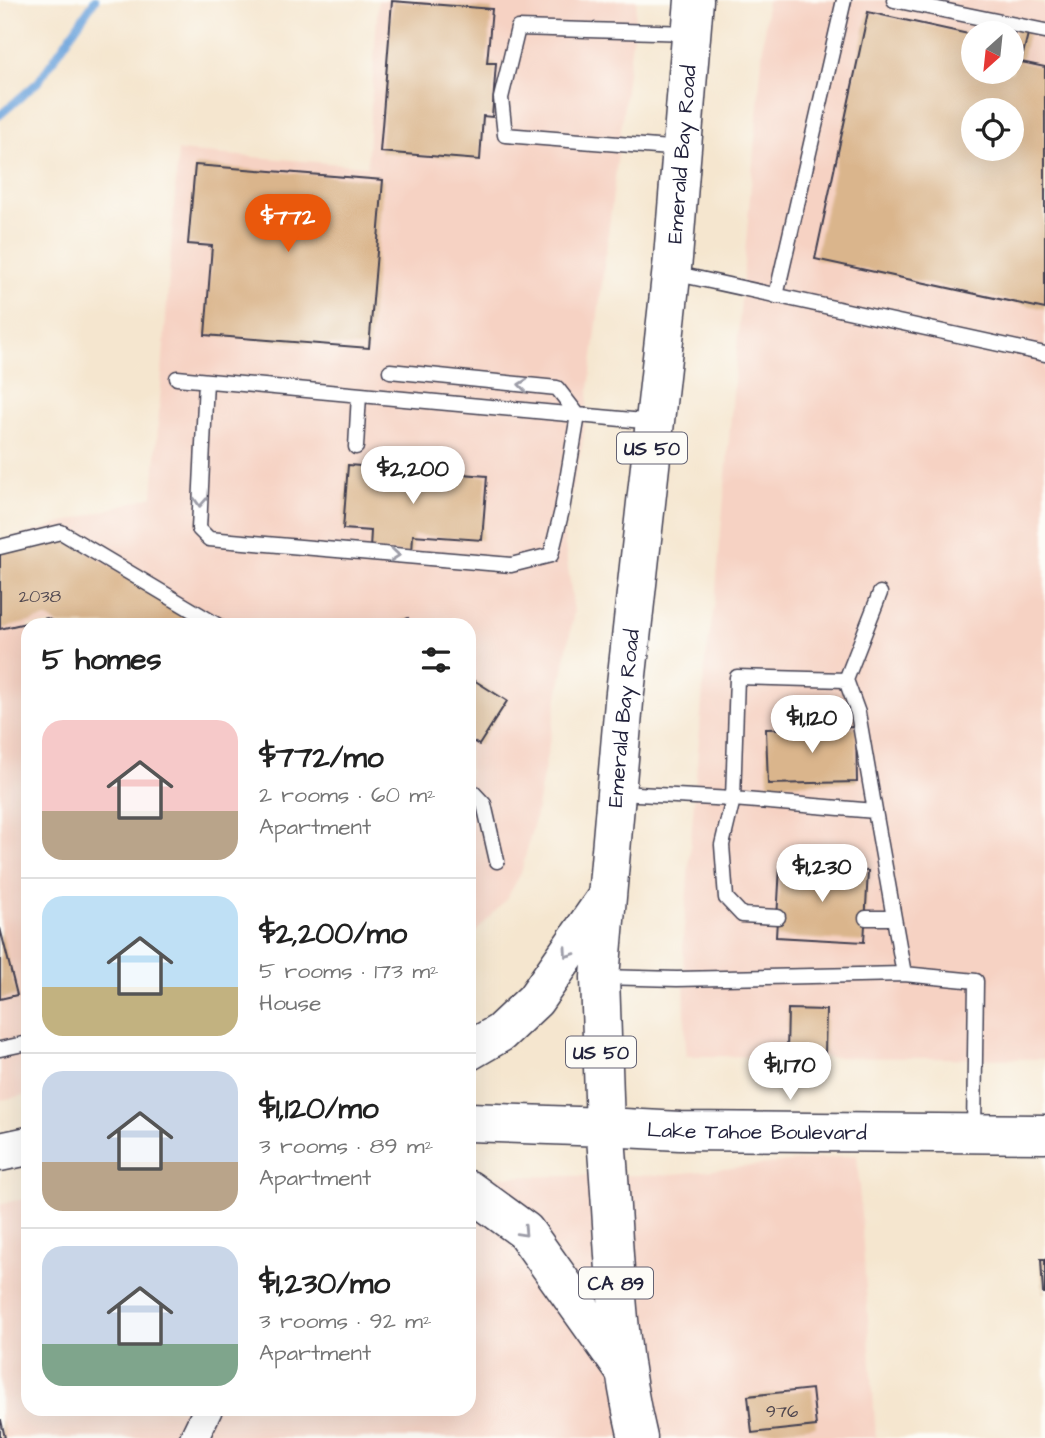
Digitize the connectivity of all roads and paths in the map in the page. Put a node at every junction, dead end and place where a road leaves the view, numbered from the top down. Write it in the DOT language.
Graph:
graph roads {
  1 [pos="844,0"];
  2 [pos="894,0"];
  3 [pos="693,17"];
  4 [pos="1045,31"];
  5 [pos="682,149"];
  6 [pos="671,273"];
  7 [pos="776,296"];
  8 [pos="1045,354"];
  9 [pos="390,371"];
  10 [pos="177,378"];
  11 [pos="206,381"];
  12 [pos="359,395"];
  13 [pos="578,415"];
  14 [pos="655,422"];
  15 [pos="356,447"];
  16 [pos="0,547"];
  17 [pos="880,593"];
  18 [pos="206,618"];
  19 [pos="846,680"];
  20 [pos="616,793"];
  21 [pos="476,795"];
  22 [pos="733,799"];
  23 [pos="875,811"];
  24 [pos="497,861"];
  25 [pos="607,897"];
  26 [pos="778,917"];
  27 [pos="866,918"];
  28 [pos="894,918"];
  29 [pos="904,975"];
  30 [pos="600,977"];
  31 [pos="21,1044"];
  32 [pos="476,1047"];
  33 [pos="0,1049"];
  34 [pos="476,1122"];
  35 [pos="606,1127"];
  36 [pos="974,1133"];
  37 [pos="1045,1134"];
  38 [pos="21,1148"];
  39 [pos="0,1152"];
  40 [pos="476,1195"];
  41 [pos="624,1370"];
  42 [pos="205,1416"];
  43 [pos="194,1438"];
  44 [pos="638,1438"];
  1 -- 7 [label="lane"];
  2 -- 4 [label="lane"];
  3 -- 5 [label="main road, Emerald Bay Road / US 50"];
  3 -- 5 [label="lane"];
  5 -- 6 [label="main road, Emerald Bay Road / US 50"];
  6 -- 7 [label="lane"];
  6 -- 14 [label="main road, Emerald Bay Road / US 50"];
  7 -- 8 [label="lane"];
  13 -- 9 [label="lane, one-way"];
  10 -- 11 [label="lane"];
  11 -- 12 [label="lane"];
  11 -- 13 [label="lane, one-way"];
  12 -- 13 [label="lane"];
  12 -- 15 [label="lane"];
  13 -- 14 [label="lane"];
  14 -- 20 [label="main road, Emerald Bay Road / US 50"];
  16 -- 18 [label="lane"];
  17 -- 19 [label="lane"];
  19 -- 22 [label="lane"];
  19 -- 23 [label="lane"];
  20 -- 22 [label="lane"];
  20 -- 25 [label="main road, Emerald Bay Road / US 50"];
  21 -- 24 [label="lane"];
  22 -- 23 [label="lane"];
  22 -- 26 [label="lane"];
  23 -- 28 [label="lane"];
  25 -- 30 [label="main road, Emerald Bay Road / US 50"];
  25 -- 32 [label="main road, one-way"];
  27 -- 28 [label="lane"];
  28 -- 29 [label="lane"];
  29 -- 30 [label="lane"];
  29 -- 36 [label="lane"];
  30 -- 35 [label="main road, Emerald Bay Road / US 50"];
  31 -- 33 [label="lane"];
  34 -- 35 [label="main road, Lake Tahoe Boulevard"];
  35 -- 36 [label="main road, Lake Tahoe Boulevard"];
  35 -- 41 [label="main road, Emerald Bay Road / CA 89"];
  36 -- 37 [label="main road, Lake Tahoe Boulevard"];
  38 -- 39 [label="main road"];
  40 -- 41 [label="main road, one-way"];
  41 -- 44 [label="main road, Emerald Bay Road / CA 89"];
  42 -- 43 [label="street"];
}
